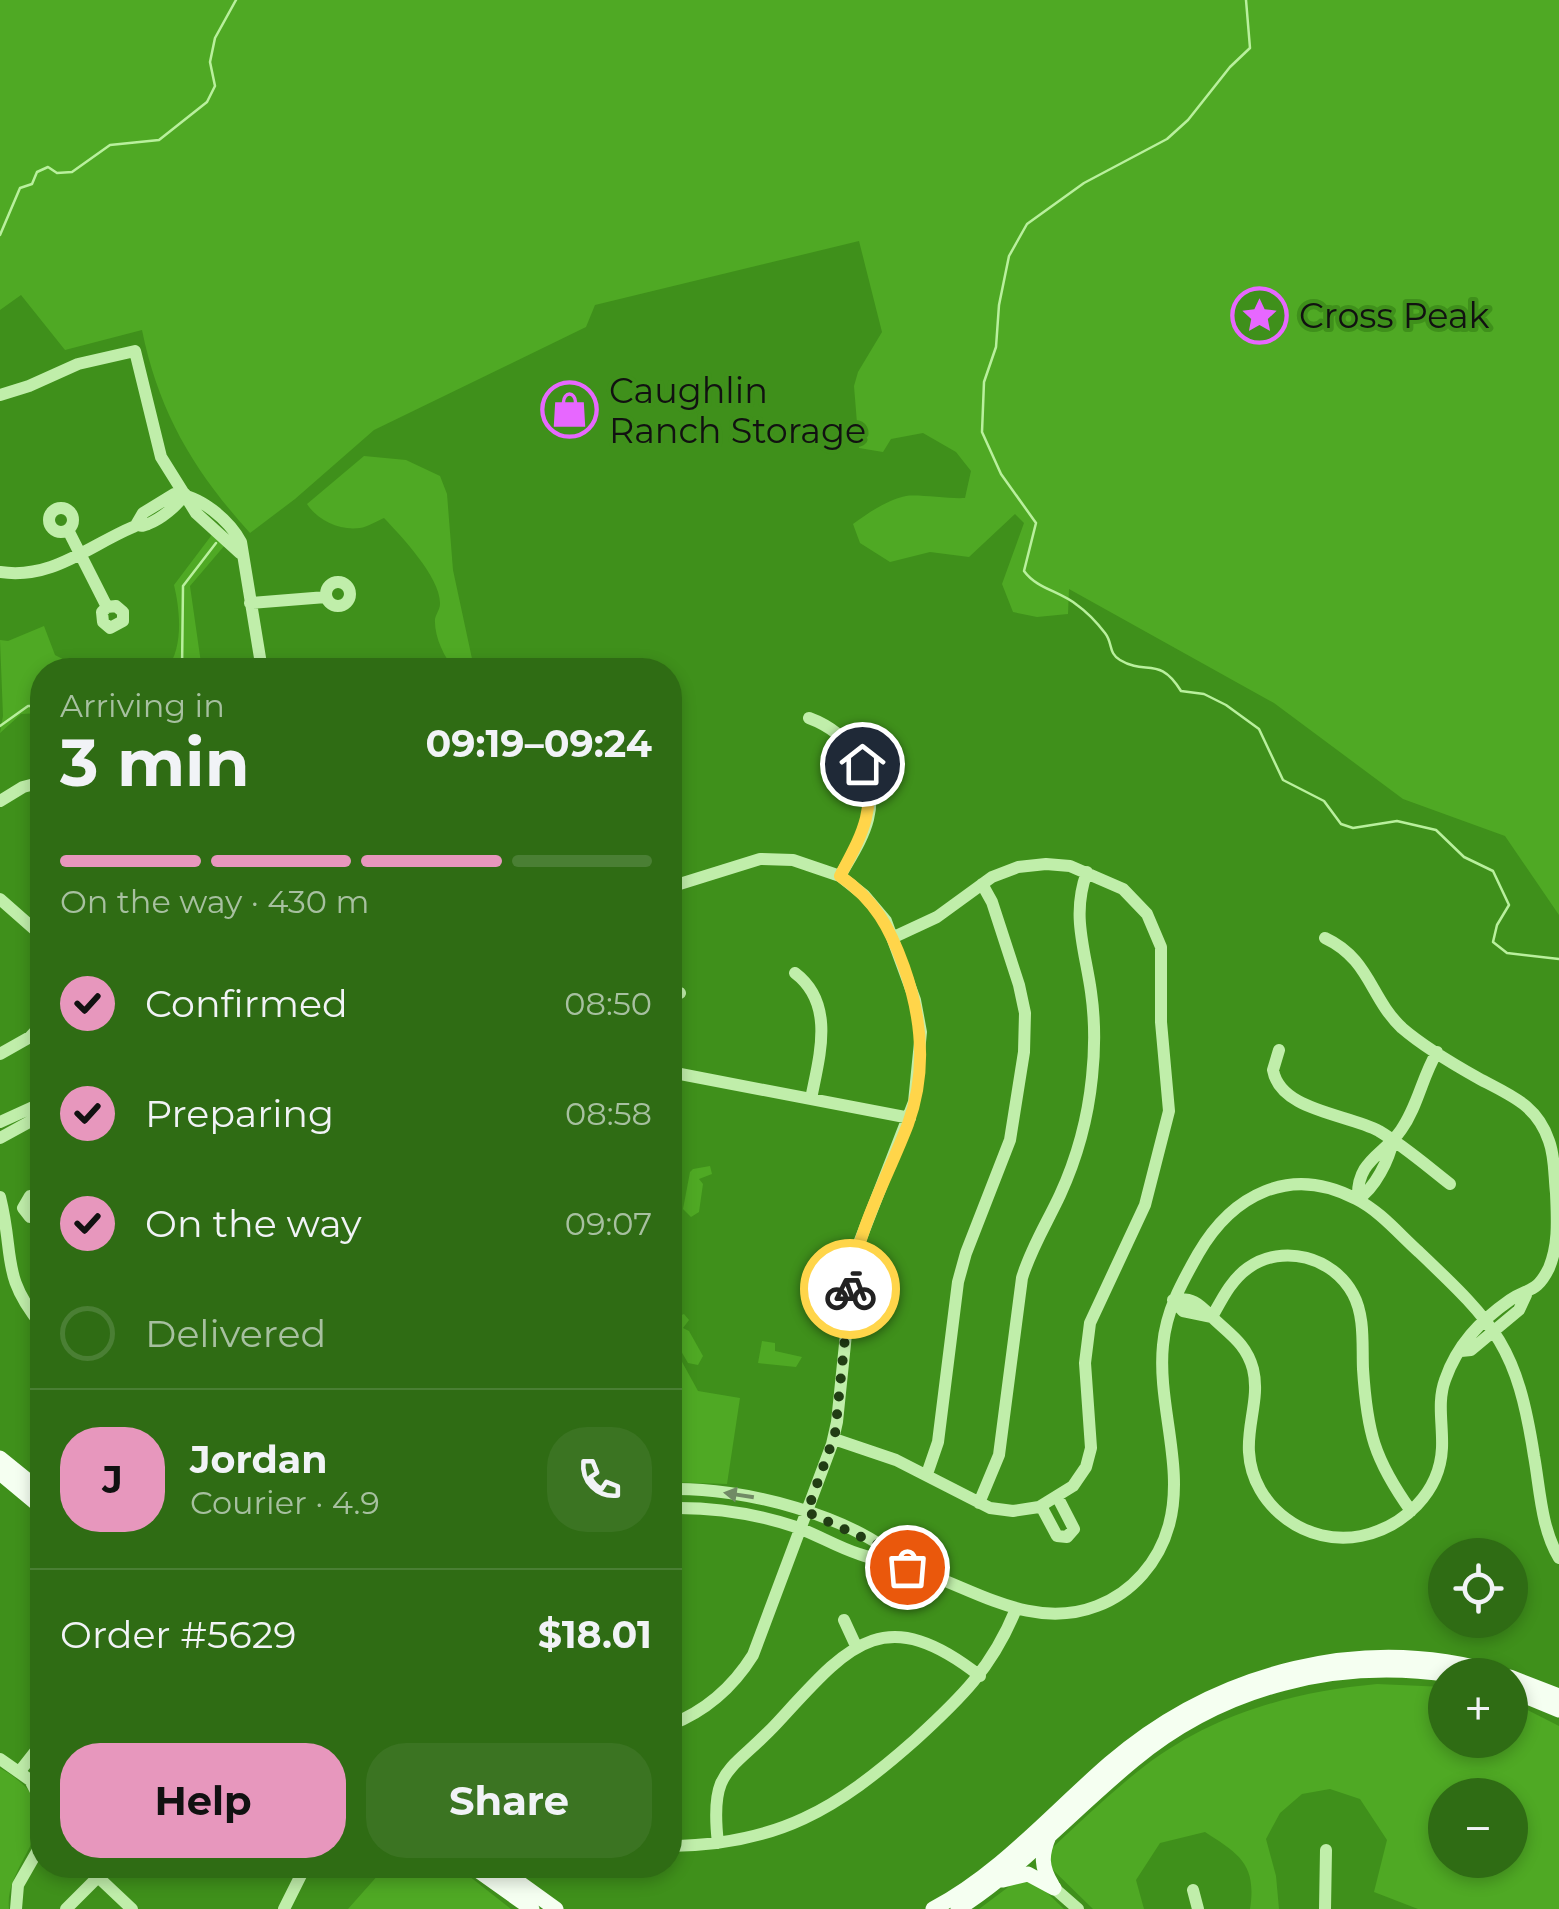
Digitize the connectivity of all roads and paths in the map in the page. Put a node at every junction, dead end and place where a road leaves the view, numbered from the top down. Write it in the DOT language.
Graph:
graph roads {
  1 [pos="0,395"];
  2 [pos="185,494"];
  3 [pos="68,530"];
  4 [pos="81,554"];
  5 [pos="0,572"];
  6 [pos="326,597"];
  7 [pos="250,604"];
  8 [pos="108,607"];
  9 [pos="260,658"];
  10 [pos="809,718"];
  11 [pos="30,785"];
  12 [pos="0,801"];
  13 [pos="1087,872"];
  14 [pos="840,876"];
  15 [pos="682,883"];
  16 [pos="982,884"];
  17 [pos="0,899"];
  18 [pos="30,925"];
  19 [pos="894,937"];
  20 [pos="1324,938"];
  21 [pos="795,973"];
  22 [pos="30,1035"];
  23 [pos="1279,1050"];
  24 [pos="1437,1052"];
  25 [pos="0,1054"];
  26 [pos="682,1074"];
  27 [pos="811,1100"];
  28 [pos="30,1108"];
  29 [pos="910,1118"];
  30 [pos="30,1121"];
  31 [pos="0,1122"];
  32 [pos="0,1138"];
  33 [pos="1393,1140"];
  34 [pos="1450,1184"];
  35 [pos="30,1196"];
  36 [pos="1358,1199"];
  37 [pos="1,1204"];
  38 [pos="23,1208"];
  39 [pos="30,1218"];
  40 [pos="1174,1300"];
  41 [pos="30,1313"];
  42 [pos="1212,1317"];
  43 [pos="1491,1324"];
  44 [pos="834,1439"];
  45 [pos="0,1458"];
  46 [pos="0,1473"];
  47 [pos="927,1474"];
  48 [pos="30,1482"];
  49 [pos="682,1491"];
  50 [pos="30,1498"];
  51 [pos="1058,1498"];
  52 [pos="978,1503"];
  53 [pos="1041,1506"];
  54 [pos="682,1509"];
  55 [pos="1410,1511"];
  56 [pos="807,1512"];
  57 [pos="801,1529"];
  58 [pos="1559,1558"];
  59 [pos="907,1567"];
  60 [pos="1016,1609"];
  61 [pos="844,1620"];
  62 [pos="856,1646"];
  63 [pos="1428,1660"];
  64 [pos="1428,1672"];
  65 [pos="980,1676"];
  66 [pos="1528,1684"];
  67 [pos="1559,1696"];
  68 [pos="1528,1697"];
  69 [pos="1559,1710"];
  70 [pos="682,1718"];
  71 [pos="30,1758"];
  72 [pos="0,1759"];
  73 [pos="20,1771"];
  74 [pos="30,1781"];
  75 [pos="1049,1836"];
  76 [pos="718,1843"];
  77 [pos="682,1845"];
  78 [pos="1326,1850"];
  79 [pos="30,1864"];
  80 [pos="96,1878"];
  81 [pos="100,1878"];
  82 [pos="300,1878"];
  83 [pos="488,1878"];
  84 [pos="513,1878"];
  85 [pos="998,1881"];
  86 [pos="1054,1888"];
  87 [pos="1193,1890"];
  88 [pos="16,1909"];
  89 [pos="66,1909"];
  90 [pos="132,1909"];
  91 [pos="284,1909"];
  92 [pos="532,1909"];
  93 [pos="556,1909"];
  94 [pos="933,1909"];
  95 [pos="958,1909"];
  96 [pos="1078,1909"];
  97 [pos="1198,1909"];
  98 [pos="1325,1909"];
  1 -- 2 [label="street"];
  2 -- 4 [label="street"];
  2 -- 7 [label="street"];
  3 -- 4 [label="street"];
  4 -- 5 [label="street"];
  4 -- 8 [label="street"];
  6 -- 7 [label="street"];
  7 -- 9 [label="street"];
  10 -- 14 [label="street"];
  11 -- 12 [label="street"];
  13 -- 16 [label="street"];
  13 -- 51 [label="street"];
  13 -- 52 [label="street"];
  14 -- 15 [label="street"];
  14 -- 19 [label="street"];
  16 -- 19 [label="street"];
  16 -- 47 [label="street"];
  17 -- 18 [label="street"];
  19 -- 29 [label="street"];
  20 -- 24 [label="street"];
  21 -- 27 [label="street"];
  22 -- 25 [label="street"];
  23 -- 33 [label="street"];
  24 -- 33 [label="street"];
  24 -- 43 [label="street"];
  26 -- 27 [label="street"];
  27 -- 29 [label="street"];
  28 -- 31 [label="street"];
  29 -- 44 [label="street"];
  30 -- 32 [label="street"];
  33 -- 34 [label="street"];
  33 -- 36 [label="street"];
  35 -- 38 [label="street"];
  36 -- 40 [label="street"];
  36 -- 43 [label="street"];
  37 -- 38 [label="street"];
  37 -- 41 [label="street"];
  38 -- 39 [label="street"];
  40 -- 42 [label="street"];
  40 -- 60 [label="street"];
  42 -- 55 [label="street"];
  42 -- 55 [label="street"];
  43 -- 55 [label="street"];
  43 -- 58 [label="street"];
  44 -- 47 [label="street"];
  44 -- 56 [label="street"];
  45 -- 48 [label="main road"];
  46 -- 50 [label="main road"];
  47 -- 52 [label="street"];
  56 -- 49 [label="street, one-way"];
  51 -- 53 [label="street"];
  51 -- 53 [label="street"];
  52 -- 53 [label="street"];
  54 -- 57 [label="street"];
  56 -- 57 [label="street"];
  56 -- 59 [label="street"];
  57 -- 59 [label="street"];
  57 -- 70 [label="street"];
  59 -- 60 [label="street"];
  60 -- 65 [label="street"];
  61 -- 62 [label="street"];
  62 -- 65 [label="street"];
  62 -- 76 [label="street"];
  63 -- 94 [label="main road"];
  64 -- 75 [label="main road"];
  65 -- 76 [label="street"];
  66 -- 67 [label="main road"];
  68 -- 69 [label="main road"];
  71 -- 73 [label="street"];
  72 -- 73 [label="street"];
  73 -- 74 [label="street"];
  75 -- 85 [label="main road"];
  75 -- 86 [label="main road"];
  76 -- 77 [label="street"];
  78 -- 98 [label="street"];
  79 -- 88 [label="street"];
  80 -- 89 [label="street"];
  81 -- 90 [label="street"];
  82 -- 91 [label="street"];
  83 -- 92 [label="main road"];
  84 -- 93 [label="main road"];
  85 -- 86 [label="main road"];
  85 -- 95 [label="main road"];
  86 -- 96 [label="street"];
  87 -- 97 [label="street"];
}
